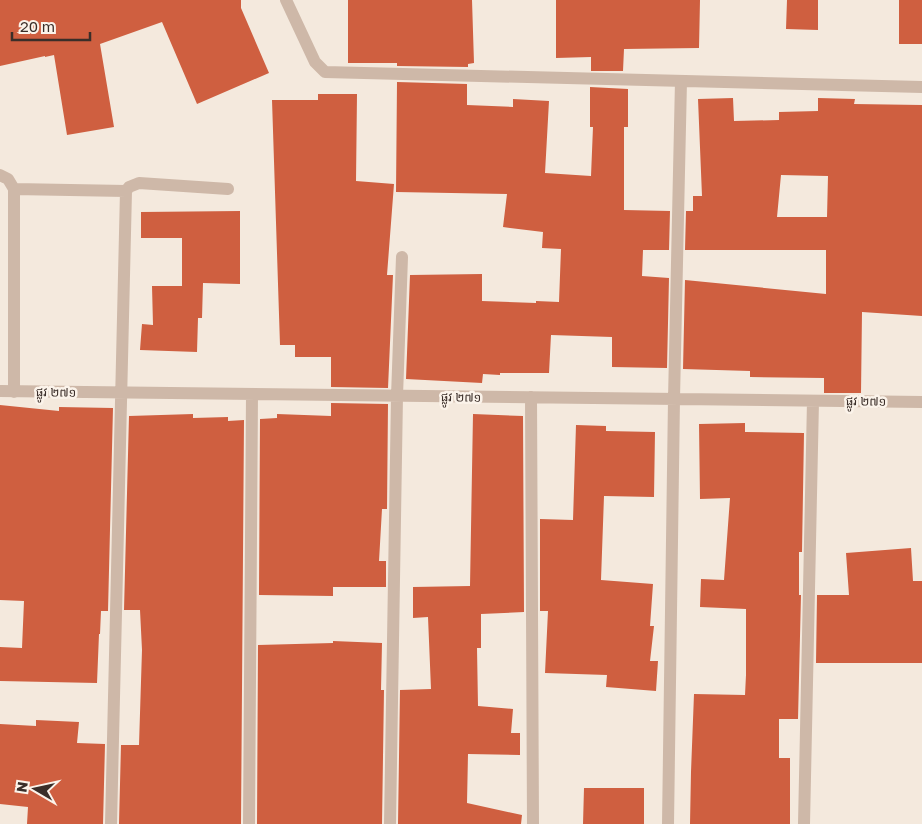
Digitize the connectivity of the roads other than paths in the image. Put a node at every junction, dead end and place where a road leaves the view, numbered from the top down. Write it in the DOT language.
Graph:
graph roads {
  1 [pos="286,0"];
  2 [pos="682,81"];
  3 [pos="922,87"];
  4 [pos="0,175"];
  5 [pos="14,189"];
  6 [pos="228,189"];
  7 [pos="126,191"];
  8 [pos="402,257"];
  9 [pos="0,391"];
  10 [pos="14,392"];
  11 [pos="120,393"];
  12 [pos="252,394"];
  13 [pos="397,396"];
  14 [pos="531,397"];
  15 [pos="674,399"];
  16 [pos="813,401"];
  17 [pos="922,402"];
  18 [pos="111,824"];
  19 [pos="249,824"];
  20 [pos="390,824"];
  21 [pos="533,824"];
  22 [pos="668,824"];
  23 [pos="804,824"];
  1 -- 2 [label="street"];
  2 -- 3 [label="street"];
  2 -- 15 [label="street"];
  4 -- 5 [label="street"];
  5 -- 7 [label="street"];
  5 -- 10 [label="street"];
  6 -- 7 [label="street"];
  7 -- 11 [label="street"];
  8 -- 13 [label="street"];
  9 -- 10 [label="street, ផ្លូវ ២៧១"];
  10 -- 11 [label="street, ផ្លូវ ២៧១"];
  11 -- 12 [label="street, ផ្លូវ ២៧១"];
  11 -- 18 [label="street"];
  12 -- 13 [label="street, ផ្លូវ ២៧១"];
  12 -- 19 [label="street"];
  13 -- 14 [label="street, ផ្លូវ ២៧១"];
  13 -- 20 [label="street"];
  14 -- 15 [label="street, ផ្លូវ ២៧១"];
  14 -- 21 [label="street"];
  15 -- 16 [label="street, ផ្លូវ ២៧១"];
  15 -- 22 [label="street"];
  16 -- 17 [label="street, ផ្លូវ ២៧១"];
  16 -- 23 [label="street"];
}
